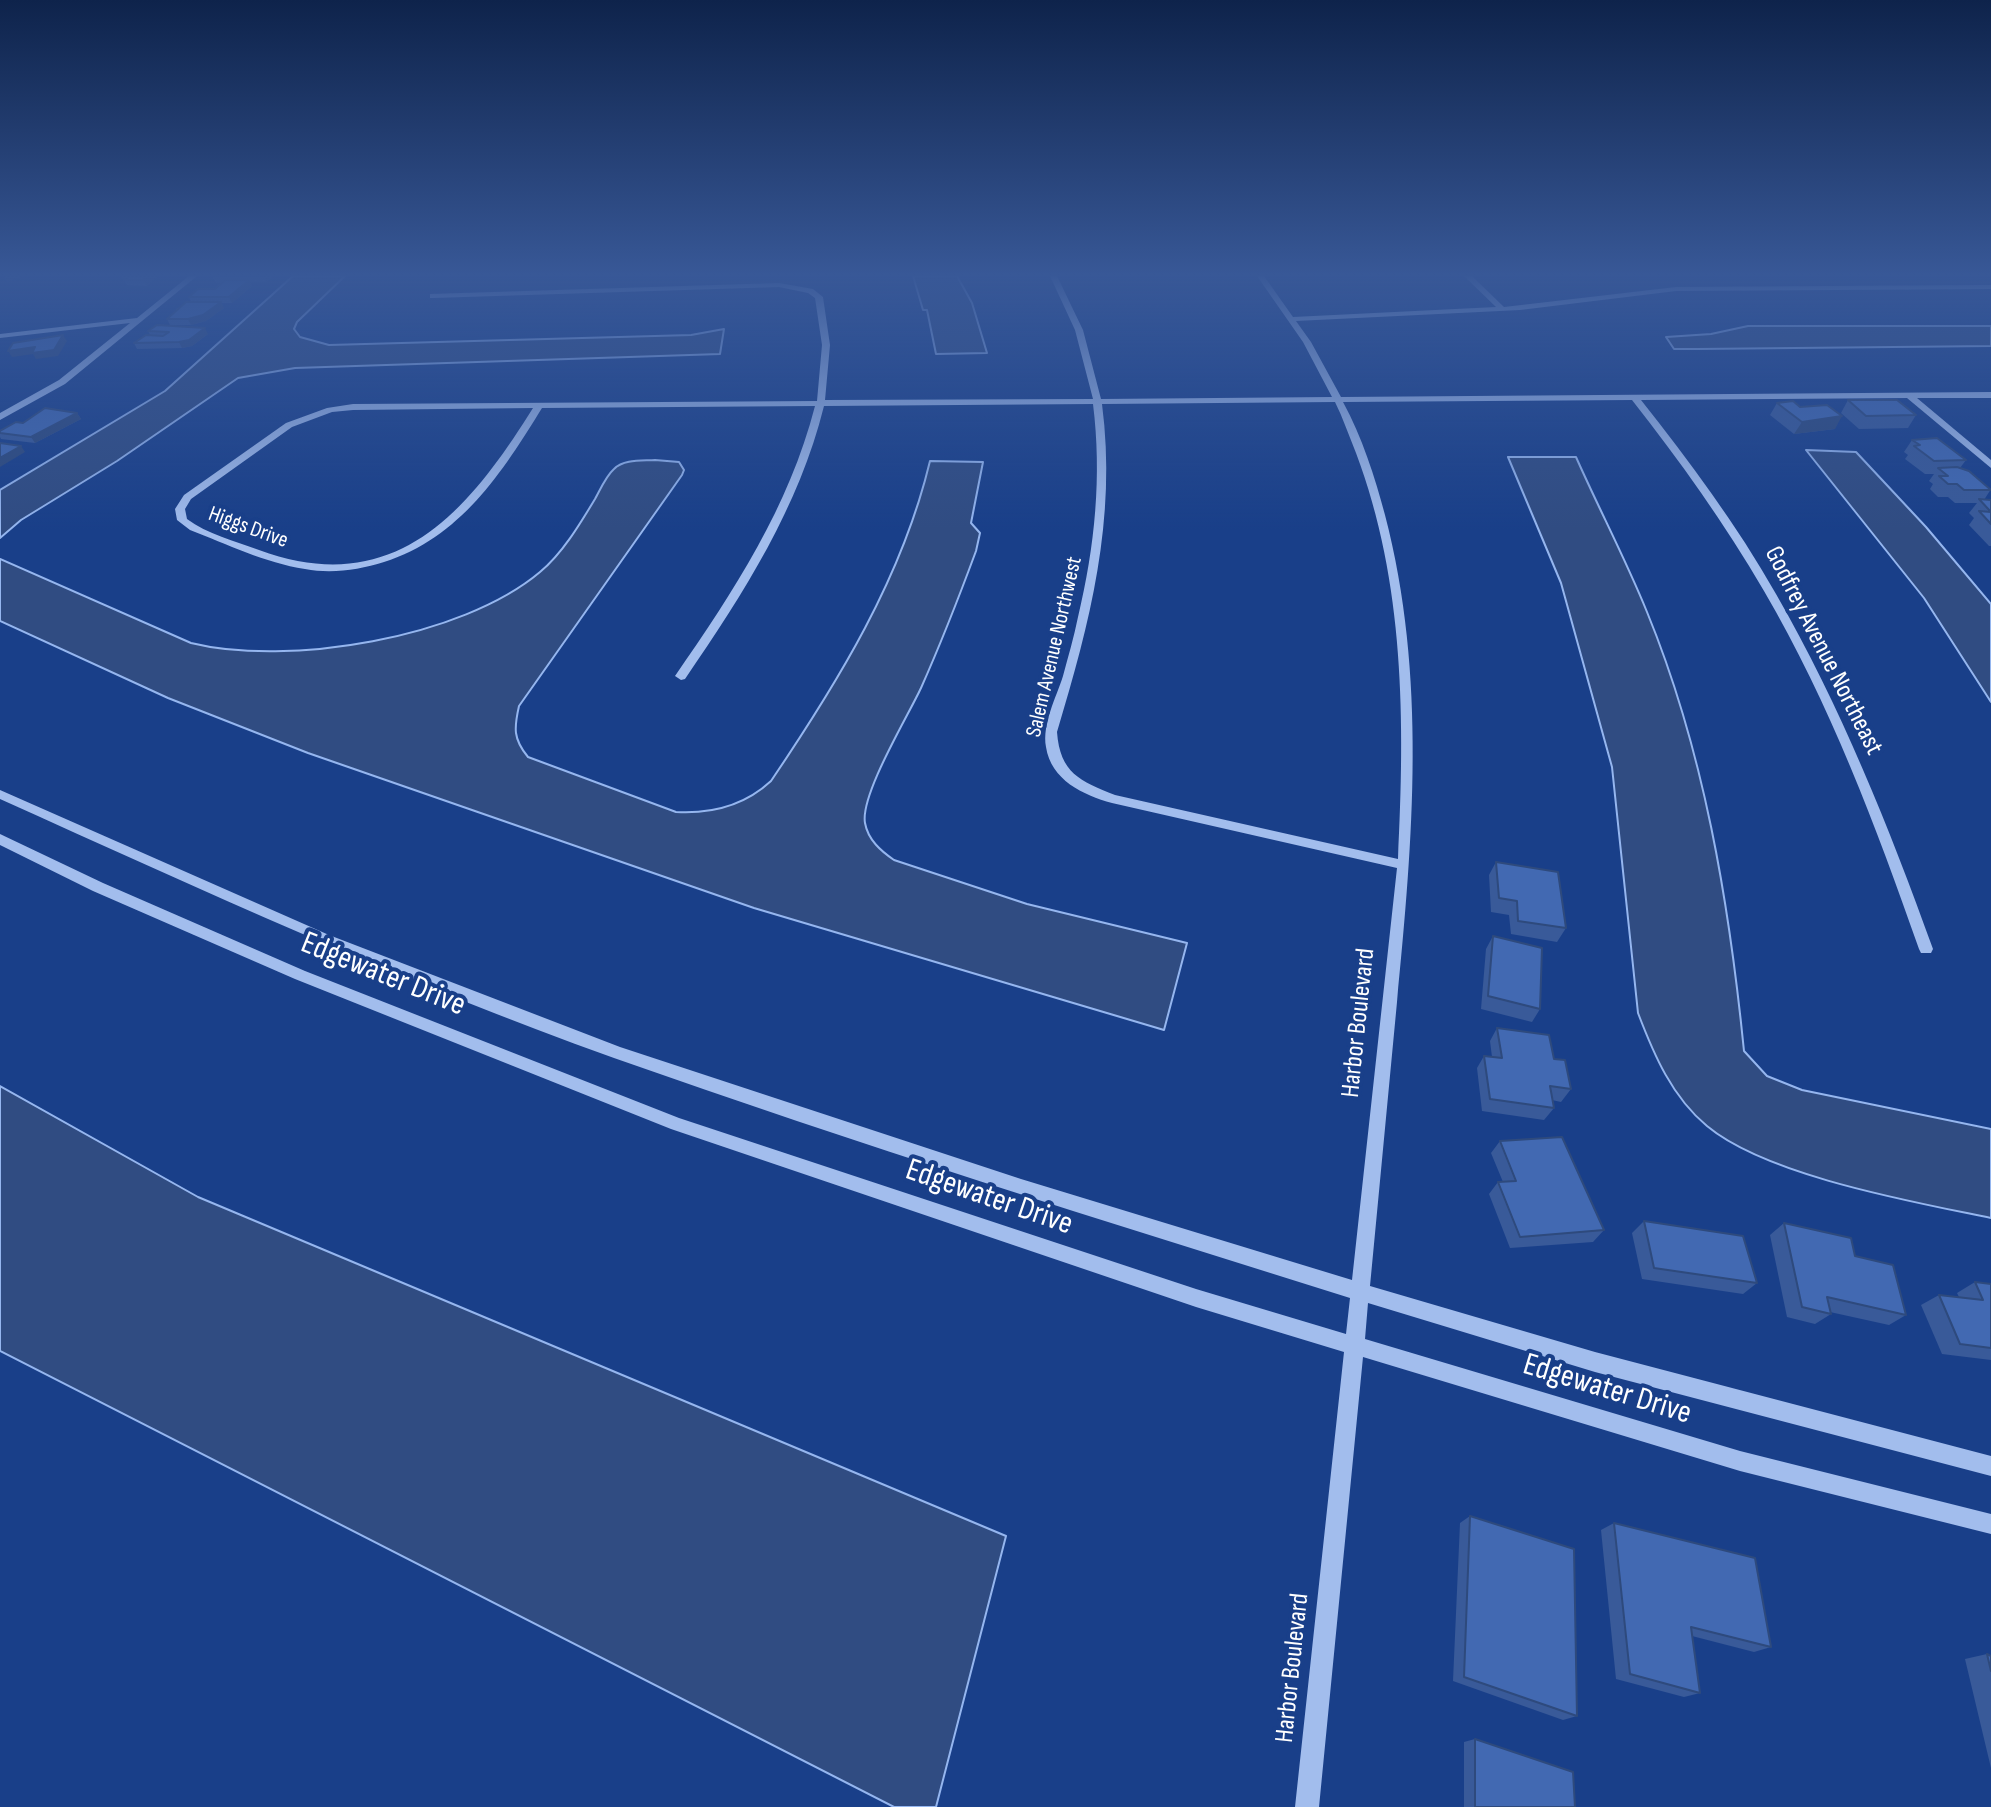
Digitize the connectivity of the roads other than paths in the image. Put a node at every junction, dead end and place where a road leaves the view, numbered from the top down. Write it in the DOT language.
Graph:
graph roads {
  1 [pos="90,360"];
  2 [pos="824,360"];
  3 [pos="1088,360"];
  4 [pos="1317,360"];
  5 [pos="1991,395"];
  6 [pos="1910,396"];
  7 [pos="1635,398"];
  8 [pos="1341,400"];
  9 [pos="1098,401"];
  10 [pos="820,403"];
  11 [pos="539,405"];
  12 [pos="0,417"];
  13 [pos="1991,465"];
  14 [pos="681,676"];
  15 [pos="0,794"];
  16 [pos="0,839"];
  17 [pos="1404,865"];
  18 [pos="1926,949"];
  19 [pos="1358,1291"];
  20 [pos="1352,1346"];
  21 [pos="1991,1466"];
  22 [pos="1991,1524"];
  23 [pos="1307,1807"];
  1 -- 12 [label="street"];
  2 -- 10 [label="street"];
  3 -- 9 [label="street, Salem Avenue Northwest"];
  4 -- 8 [label="street, Harbor Boulevard"];
  5 -- 6 [label="street, Higgs Drive"];
  6 -- 7 [label="street, Higgs Drive"];
  6 -- 13 [label="street"];
  7 -- 8 [label="street, Higgs Drive"];
  7 -- 18 [label="street, Godfrey Avenue Northeast"];
  8 -- 9 [label="street, Higgs Drive"];
  8 -- 17 [label="street, Harbor Boulevard"];
  9 -- 10 [label="street, Higgs Drive"];
  9 -- 17 [label="street, Salem Avenue Northwest"];
  10 -- 11 [label="street, Higgs Drive"];
  10 -- 14 [label="street"];
  11 -- 11 [label="street, Higgs Drive"];
  15 -- 19 [label="street, Edgewater Drive"];
  16 -- 20 [label="street, Edgewater Drive"];
  17 -- 19 [label="street, Harbor Boulevard"];
  19 -- 20 [label="street, Harbor Boulevard"];
  19 -- 21 [label="street, Edgewater Drive"];
  20 -- 22 [label="street, Edgewater Drive"];
  20 -- 23 [label="street, Harbor Boulevard"];
}
